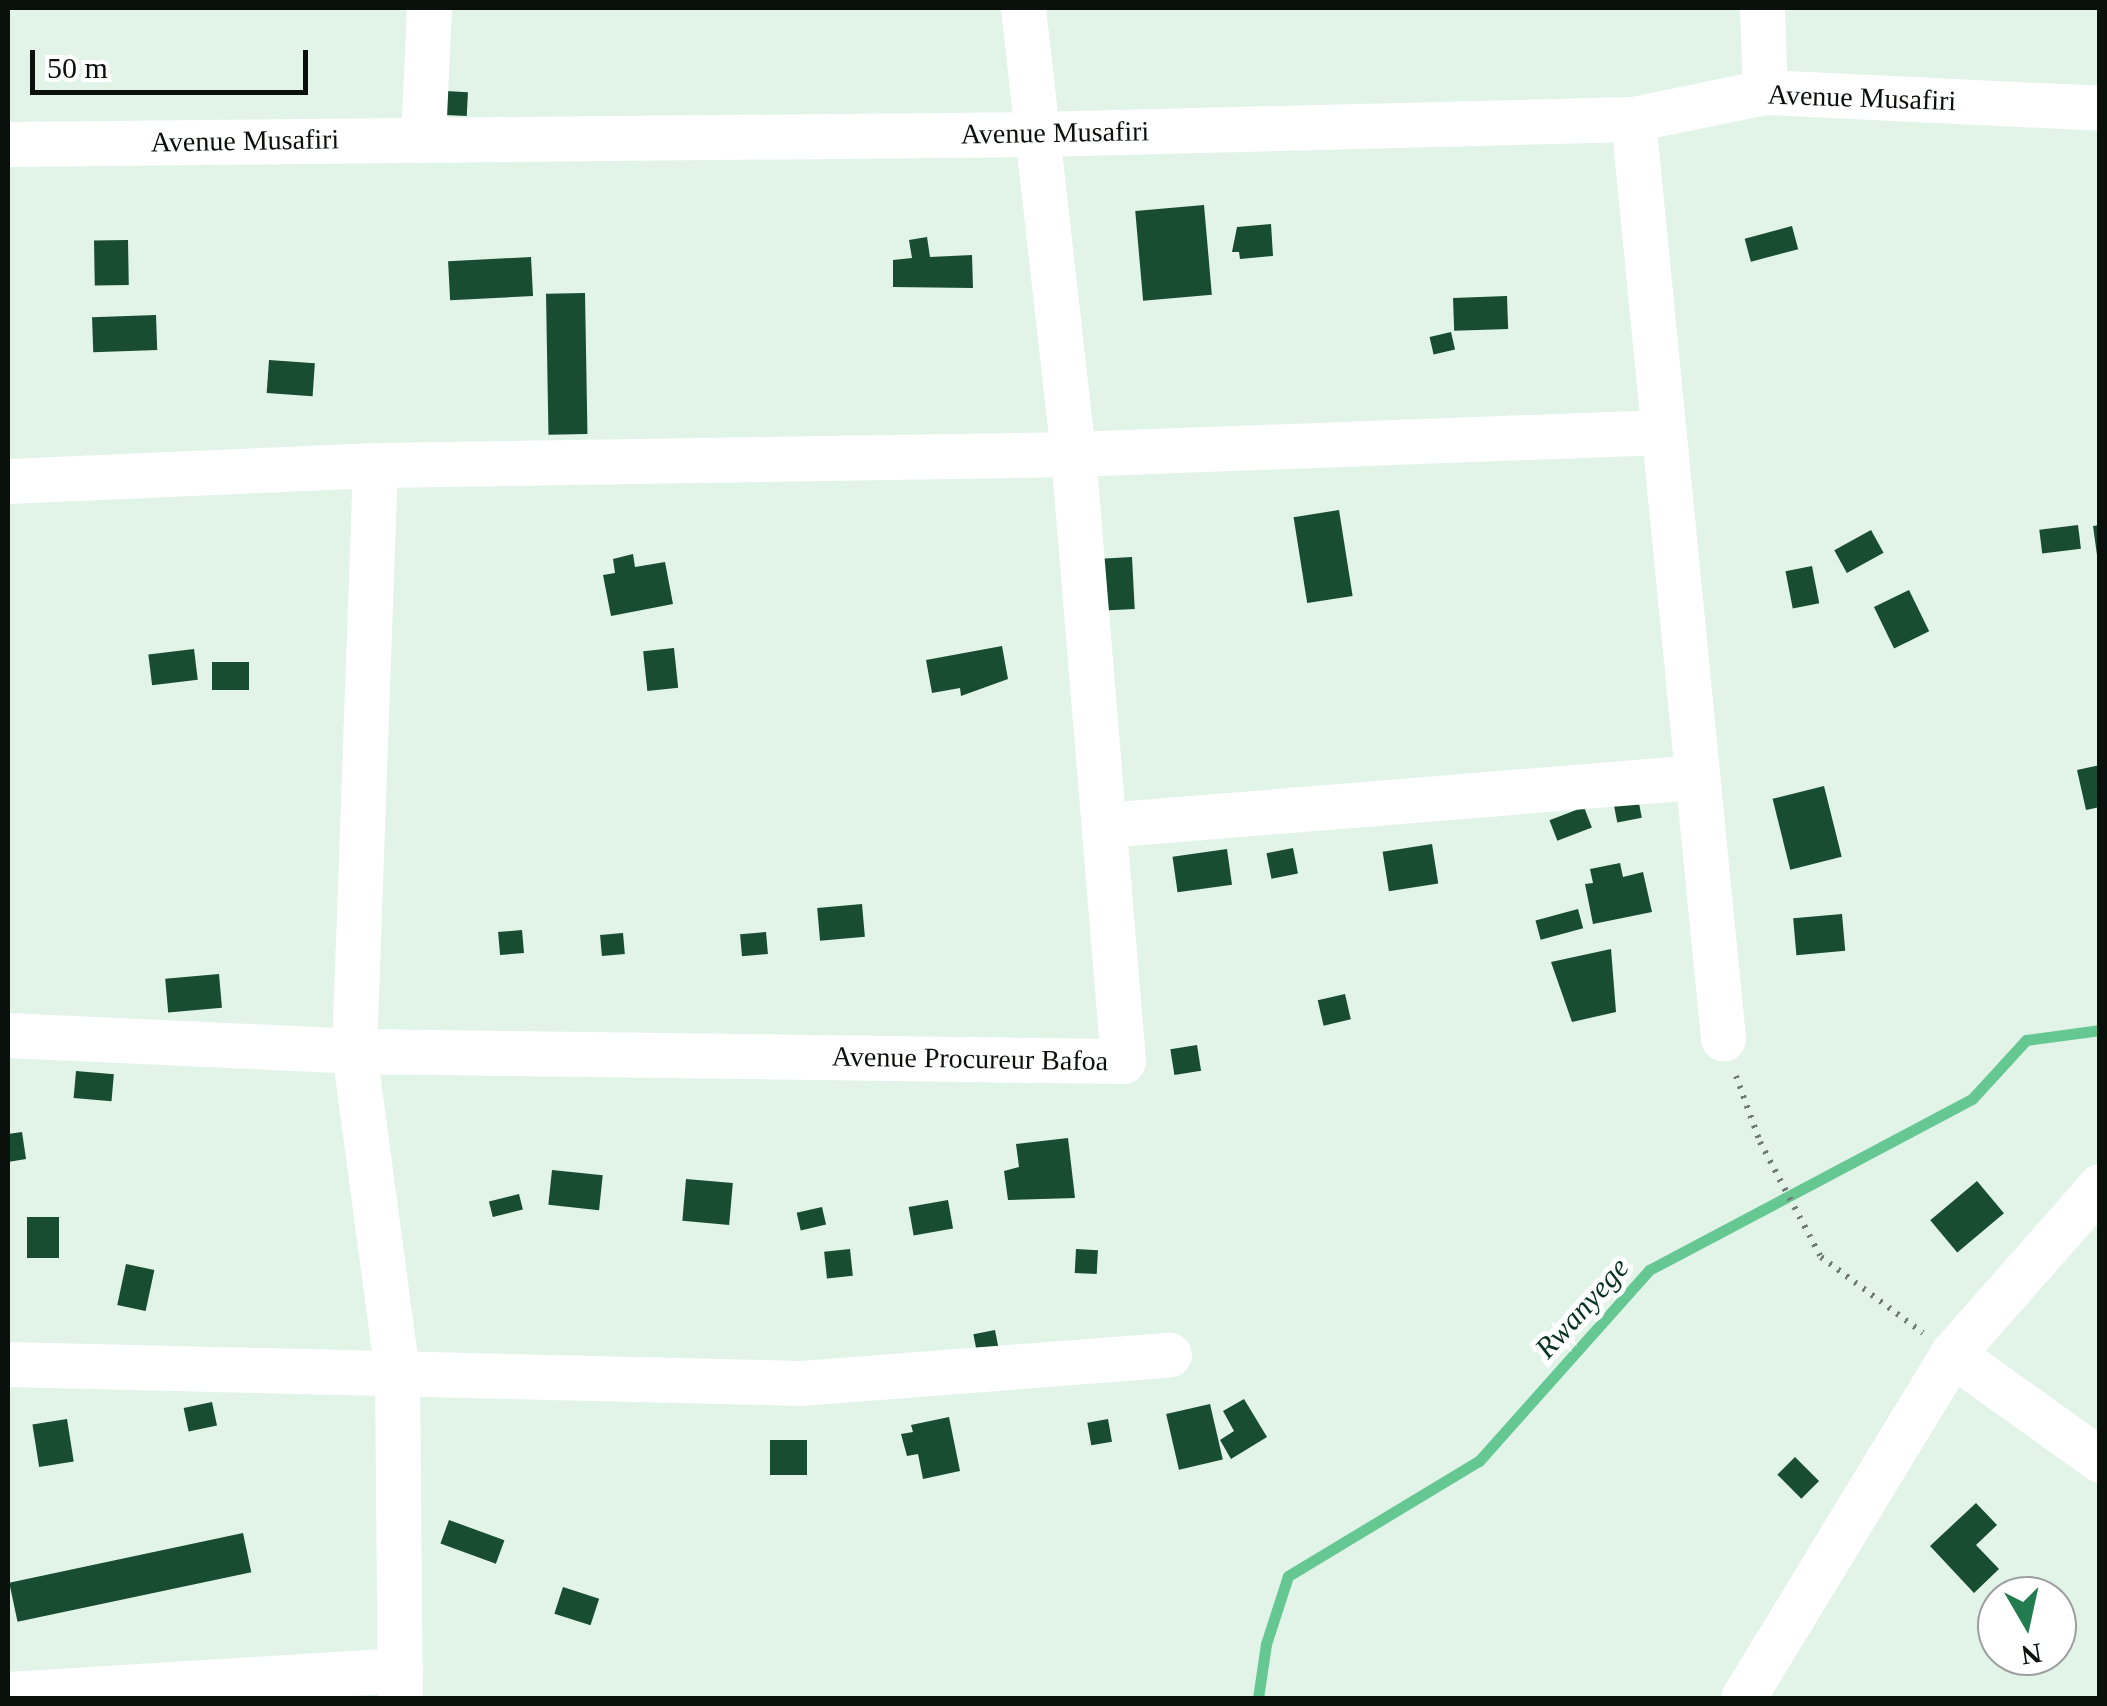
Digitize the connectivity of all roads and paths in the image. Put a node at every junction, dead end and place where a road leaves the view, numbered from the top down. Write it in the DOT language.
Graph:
graph roads {
  1 [pos="428,8"];
  2 [pos="1023,8"];
  3 [pos="1762,8"];
  4 [pos="1766,92"];
  5 [pos="2100,108"];
  6 [pos="1632,119"];
  7 [pos="1038,134"];
  8 [pos="423,140"];
  9 [pos="8,144"];
  10 [pos="1664,432"];
  11 [pos="1073,454"];
  12 [pos="374,465"];
  13 [pos="8,481"];
  14 [pos="1697,777"];
  15 [pos="1106,826"];
  16 [pos="8,1035"];
  17 [pos="1723,1038"];
  18 [pos="354,1051"];
  19 [pos="2100,1186"];
  20 [pos="1952,1354"];
  21 [pos="1170,1356"];
  22 [pos="8,1364"];
  23 [pos="397,1373"];
  24 [pos="2100,1460"];
  25 [pos="400,1684"];
  26 [pos="8,1694"];
  27 [pos="1743,1698"];
  1 -- 8 [label="street"];
  2 -- 7 [label="street, Avenue Procureur Bafoa"];
  3 -- 4 [label="street"];
  4 -- 5 [label="street, Avenue Musafiri"];
  4 -- 6 [label="street, Avenue Musafiri"];
  6 -- 7 [label="street, Avenue Musafiri"];
  6 -- 10 [label="street"];
  7 -- 8 [label="street, Avenue Musafiri"];
  7 -- 11 [label="street, Avenue Procureur Bafoa"];
  8 -- 9 [label="street, Avenue Musafiri"];
  10 -- 11 [label="street"];
  10 -- 14 [label="street"];
  11 -- 12 [label="street"];
  11 -- 15 [label="street, Avenue Procureur Bafoa"];
  12 -- 13 [label="street"];
  12 -- 18 [label="street"];
  14 -- 15 [label="street"];
  14 -- 17 [label="street"];
  15 -- 18 [label="street, Avenue Procureur Bafoa"];
  16 -- 18 [label="street, Avenue Procureur Bafoa"];
  17 -- 20 [label="path"];
  18 -- 23 [label="street"];
  19 -- 20 [label="street"];
  20 -- 24 [label="street"];
  20 -- 27 [label="street"];
  21 -- 23 [label="street"];
  22 -- 23 [label="street"];
  23 -- 25 [label="street"];
  25 -- 26 [label="street"];
}
